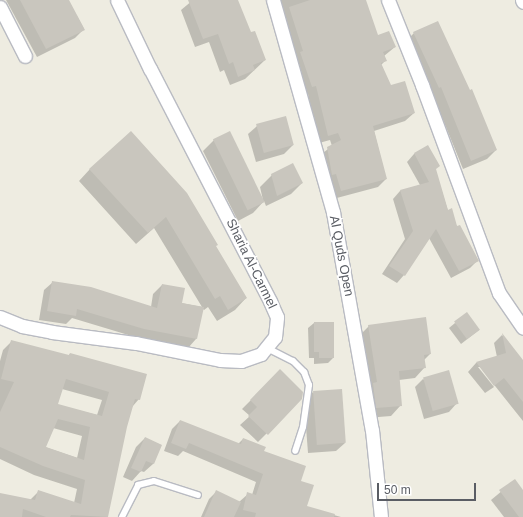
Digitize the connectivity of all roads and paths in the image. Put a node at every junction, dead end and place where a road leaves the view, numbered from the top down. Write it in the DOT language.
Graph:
graph roads {
  1 [pos="117,0"];
  2 [pos="273,0"];
  3 [pos="388,0"];
  4 [pos="0,7"];
  5 [pos="25,56"];
  6 [pos="0,317"];
  7 [pos="523,328"];
  8 [pos="267,348"];
  9 [pos="295,451"];
  10 [pos="198,494"];
  11 [pos="122,517"];
  12 [pos="381,517"];
  1 -- 8 [label="street, Sharia Al-Carmel"];
  2 -- 12 [label="street, Al Quds Open"];
  3 -- 7 [label="street"];
  4 -- 5 [label="street"];
  6 -- 8 [label="street"];
  8 -- 9 [label="lane"];
  10 -- 11 [label="lane"];
}
